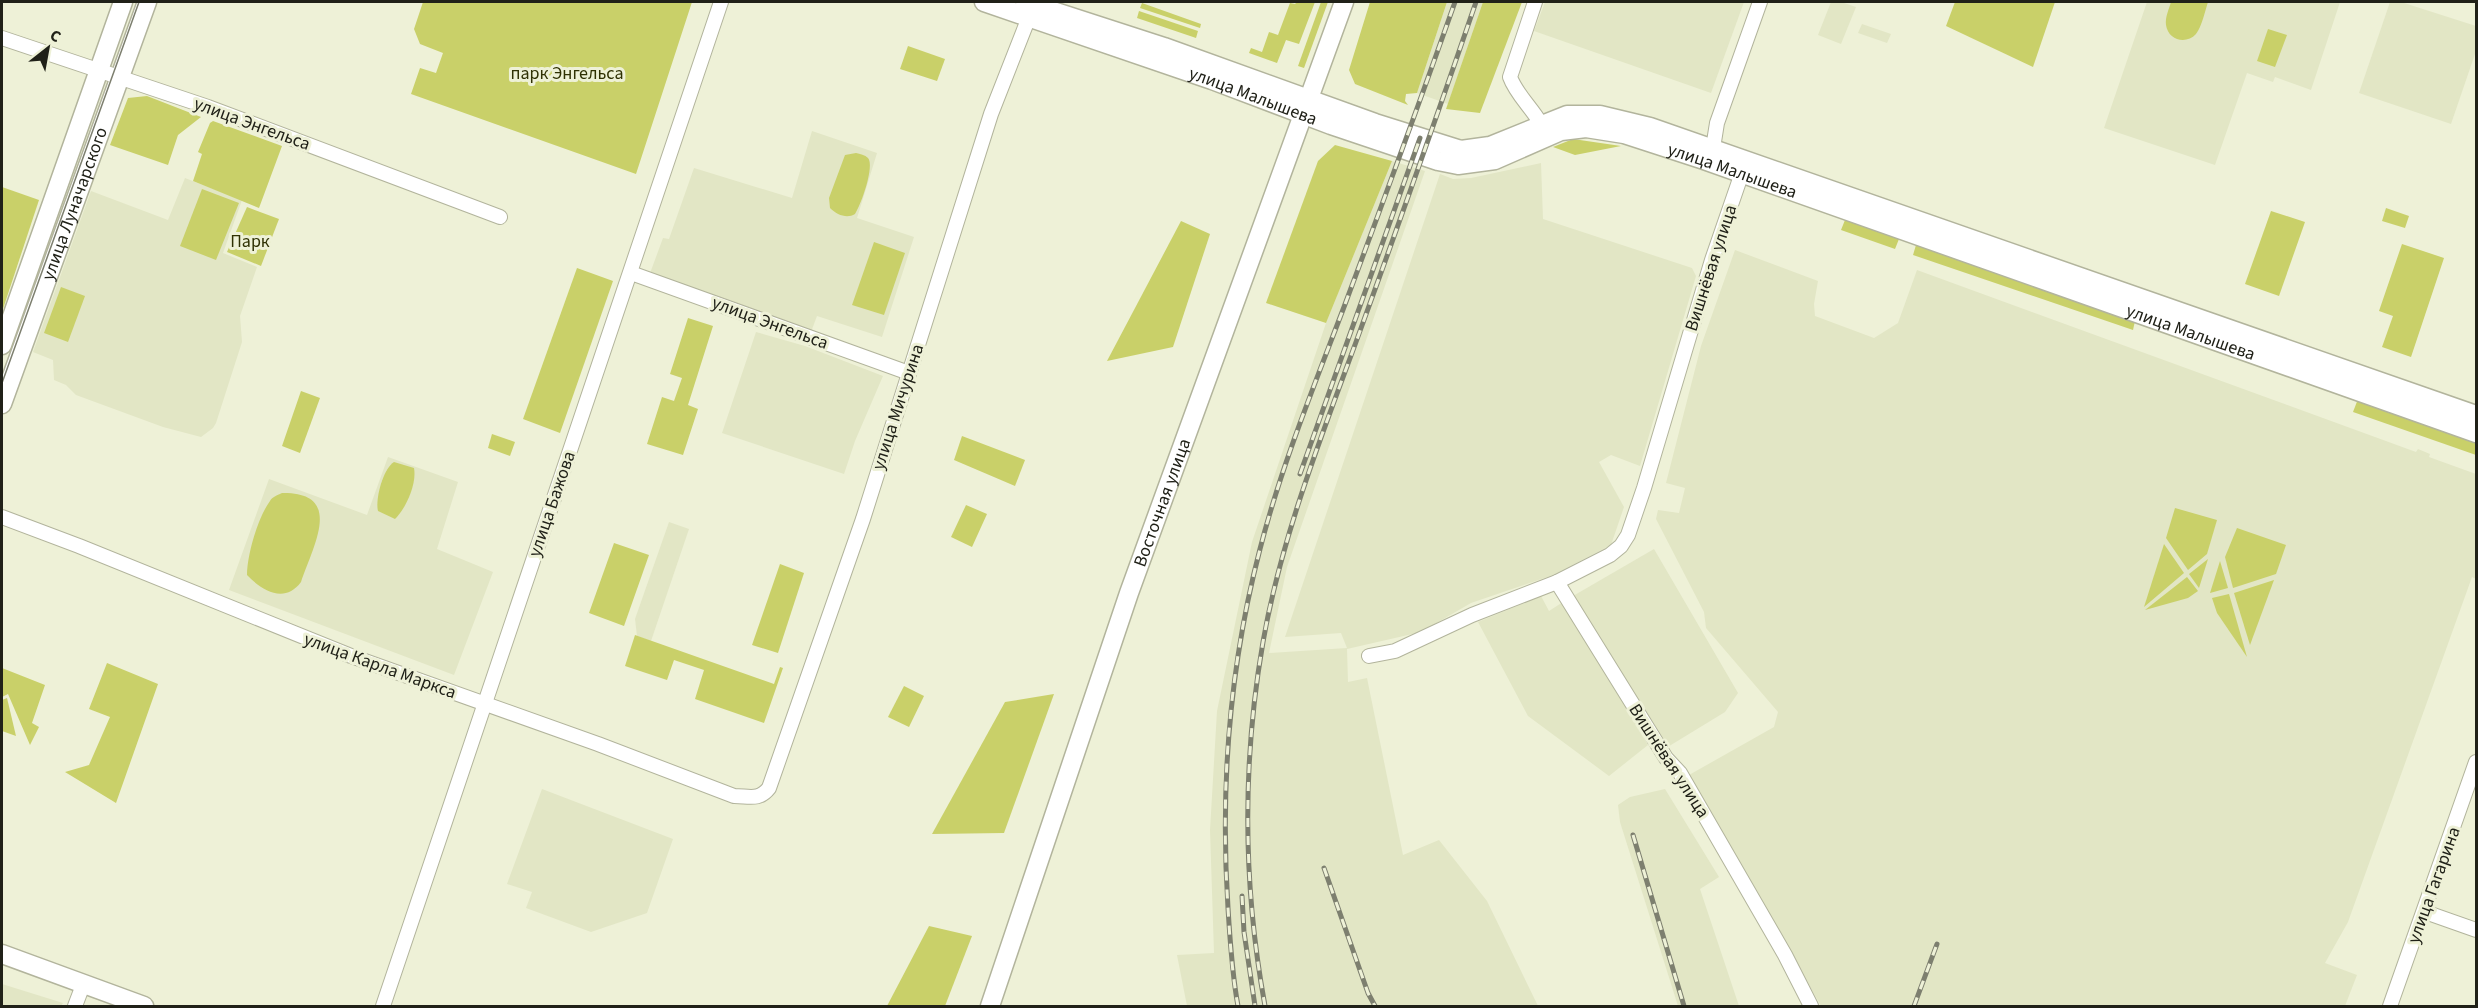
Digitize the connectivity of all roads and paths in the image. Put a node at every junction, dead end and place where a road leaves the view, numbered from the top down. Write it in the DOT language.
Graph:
graph roads {
  1 [pos="123,2"];
  2 [pos="147,2"];
  3 [pos="721,2"];
  4 [pos="984,2"];
  5 [pos="1344,2"];
  6 [pos="1535,2"];
  7 [pos="1760,2"];
  8 [pos="1027,9"];
  9 [pos="2,38"];
  10 [pos="99,69"];
  11 [pos="120,77"];
  12 [pos="1306,107"];
  13 [pos="1541,124"];
  14 [pos="1713,148"];
  15 [pos="1723,167"];
  16 [pos="1744,167"];
  17 [pos="500,217"];
  18 [pos="631,273"];
  19 [pos="2,345"];
  20 [pos="909,373"];
  21 [pos="2,404"];
  22 [pos="2476,415"];
  23 [pos="2476,433"];
  24 [pos="2,518"];
  25 [pos="1557,582"];
  26 [pos="1369,656"];
  27 [pos="484,704"];
  28 [pos="2476,762"];
  29 [pos="763,795"];
  30 [pos="2425,912"];
  31 [pos="2476,930"];
  32 [pos="2,954"];
  33 [pos="83,985"];
  34 [pos="75,1006"];
  35 [pos="144,1006"];
  36 [pos="383,1006"];
  37 [pos="990,1006"];
  38 [pos="1811,1006"];
  39 [pos="2390,1006"];
  1 -- 10 [label="main road, улица Луначарского"];
  2 -- 11 [label="main road, улица Луначарского"];
  3 -- 18 [label="street, улица Бажова"];
  4 -- 8 [label="main road, улица Малышева"];
  5 -- 12 [label="main road, Восточная улица"];
  6 -- 13 [label="street"];
  7 -- 14 [label="street"];
  8 -- 12 [label="main road, улица Малышева"];
  8 -- 20 [label="street, улица Мичурина"];
  9 -- 10 [label="street, улица Энгельса"];
  10 -- 11 [label="street, улица Энгельса"];
  10 -- 19 [label="main road, улица Луначарского"];
  11 -- 17 [label="street, улица Энгельса"];
  11 -- 21 [label="main road, улица Луначарского"];
  12 -- 13 [label="main road, улица Малышева"];
  12 -- 15 [label="main road, улица Малышева"];
  12 -- 37 [label="main road, Восточная улица"];
  13 -- 14 [label="main road, улица Малышева"];
  14 -- 15 [label="street"];
  14 -- 16 [label="main road, улица Малышева"];
  15 -- 16 [label="main road, улица Малышева"];
  16 -- 22 [label="main road, улица Малышева"];
  16 -- 23 [label="main road, улица Малышева"];
  16 -- 25 [label="street, Вишнёвая улица"];
  18 -- 20 [label="street, улица Энгельса"];
  18 -- 27 [label="street, улица Бажова"];
  20 -- 29 [label="street, улица Мичурина"];
  24 -- 27 [label="street, улица Карла Маркса"];
  25 -- 26 [label="street, Вишнёвая улица"];
  25 -- 38 [label="street, Вишнёвая улица"];
  27 -- 29 [label="street, улица Карла Маркса"];
  27 -- 36 [label="street, улица Бажова"];
  28 -- 30 [label="street, улица Гагарина"];
  30 -- 31 [label="street"];
  30 -- 39 [label="street, улица Гагарина"];
  32 -- 33 [label="main road"];
  33 -- 34 [label="street"];
  33 -- 35 [label="main road"];
}
